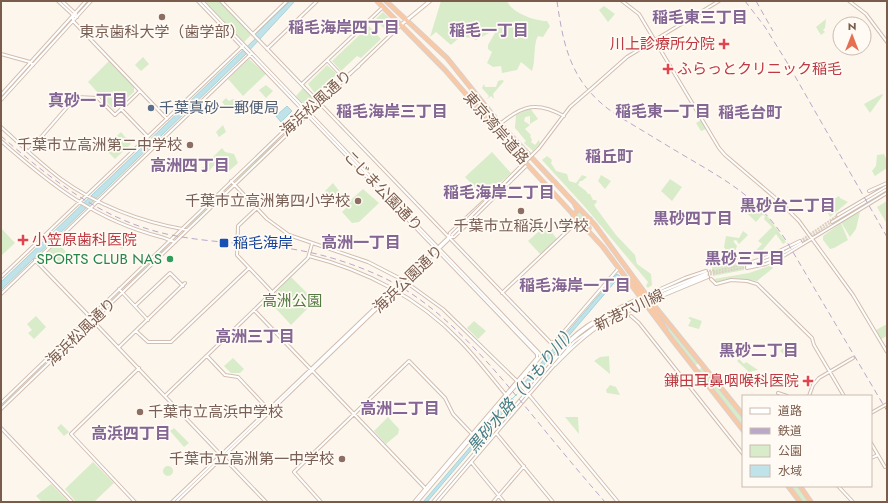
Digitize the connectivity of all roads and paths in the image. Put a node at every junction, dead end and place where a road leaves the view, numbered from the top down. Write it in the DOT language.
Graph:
graph roads {
  1 [pos="58,1"];
  2 [pos="62,1"];
  3 [pos="86,1"];
  4 [pos="91,1"];
  5 [pos="198,1"];
  6 [pos="202,1"];
  7 [pos="221,1"];
  8 [pos="287,1"];
  9 [pos="317,1"];
  10 [pos="377,1"];
  11 [pos="386,1"];
  12 [pos="430,1"];
  13 [pos="622,1"];
  14 [pos="719,1"];
  15 [pos="848,1"];
  16 [pos="383,7"];
  17 [pos="74,14"];
  18 [pos="77,17"];
  19 [pos="406,20"];
  20 [pos="73,21"];
  21 [pos="402,24"];
  22 [pos="253,34"];
  23 [pos="655,40"];
  24 [pos="418,41"];
  25 [pos="887,42"];
  26 [pos="243,46"];
  27 [pos="267,49"];
  28 [pos="1,54"];
  29 [pos="251,54"];
  30 [pos="327,60"];
  31 [pos="30,62"];
  32 [pos="33,65"];
  33 [pos="360,65"];
  34 [pos="458,70"];
  35 [pos="344,77"];
  36 [pos="302,84"];
  37 [pos="462,89"];
  38 [pos="140,91"];
  39 [pos="1,95"];
  40 [pos="1,100"];
  41 [pos="317,100"];
  42 [pos="320,103"];
  43 [pos="121,109"];
  44 [pos="305,111"];
  45 [pos="308,114"];
  46 [pos="564,116"];
  47 [pos="167,119"];
  48 [pos="500,124"];
  49 [pos="1,127"];
  50 [pos="148,137"];
  51 [pos="1,141"];
  52 [pos="29,151"];
  53 [pos="526,164"];
  54 [pos="231,181"];
  55 [pos="887,183"];
  56 [pos="234,185"];
  57 [pos="887,186"];
  58 [pos="887,189"];
  59 [pos="869,191"];
  60 [pos="887,193"];
  61 [pos="87,196"];
  62 [pos="571,197"];
  63 [pos="97,201"];
  64 [pos="79,202"];
  65 [pos="90,208"];
  66 [pos="257,208"];
  67 [pos="573,215"];
  68 [pos="838,215"];
  69 [pos="590,219"];
  70 [pos="578,220"];
  71 [pos="832,222"];
  72 [pos="182,229"];
  73 [pos="187,230"];
  74 [pos="449,237"];
  75 [pos="595,238"];
  76 [pos="812,238"];
  77 [pos="170,241"];
  78 [pos="175,242"];
  79 [pos="312,244"];
  80 [pos="437,249"];
  81 [pos="310,256"];
  82 [pos="35,260"];
  83 [pos="746,264"];
  84 [pos="249,268"];
  85 [pos="619,268"];
  86 [pos="707,274"];
  87 [pos="1,277"];
  88 [pos="711,279"];
  89 [pos="404,281"];
  90 [pos="185,283"];
  91 [pos="183,286"];
  92 [pos="119,290"];
  93 [pos="394,290"];
  94 [pos="122,292"];
  95 [pos="273,293"];
  96 [pos="502,293"];
  97 [pos="1,294"];
  98 [pos="644,296"];
  99 [pos="648,302"];
  100 [pos="135,306"];
  101 [pos="254,310"];
  102 [pos="631,316"];
  103 [pos="90,317"];
  104 [pos="93,320"];
  105 [pos="148,320"];
  106 [pos="136,331"];
  107 [pos="119,347"];
  108 [pos="887,352"];
  109 [pos="207,356"];
  110 [pos="853,358"];
  111 [pos="702,363"];
  112 [pos="139,368"];
  113 [pos="695,369"];
  114 [pos="312,370"];
  115 [pos="548,371"];
  116 [pos="545,372"];
  117 [pos="830,372"];
  118 [pos="518,382"];
  119 [pos="527,393"];
  120 [pos="778,393"];
  121 [pos="506,395"];
  122 [pos="784,395"];
  123 [pos="810,395"];
  124 [pos="843,395"];
  125 [pos="165,396"];
  126 [pos="1,403"];
  127 [pos="887,404"];
  128 [pos="1,409"];
  129 [pos="270,410"];
  130 [pos="872,412"];
  131 [pos="354,414"];
  132 [pos="742,414"];
  133 [pos="1,428"];
  134 [pos="742,429"];
  135 [pos="495,432"];
  136 [pos="473,435"];
  137 [pos="872,445"];
  138 [pos="742,453"];
  139 [pos="878,455"];
  140 [pos="222,456"];
  141 [pos="872,458"];
  142 [pos="470,461"];
  143 [pos="524,466"];
  144 [pos="885,467"];
  145 [pos="789,487"];
  146 [pos="801,487"];
  147 [pos="839,487"];
  148 [pos="426,490"];
  149 [pos="499,496"];
  150 [pos="72,502"];
  151 [pos="135,502"];
  152 [pos="172,502"];
  153 [pos="176,502"];
  154 [pos="266,502"];
  155 [pos="321,502"];
  156 [pos="414,502"];
  157 [pos="417,502"];
  158 [pos="433,502"];
  159 [pos="437,502"];
  160 [pos="494,502"];
  161 [pos="504,502"];
  162 [pos="554,502"];
  163 [pos="618,502"];
  164 [pos="800,502"];
  165 [pos="811,502"];
  166 [pos="853,502"];
  1 -- 17 [label="street"];
  2 -- 17 [label="street"];
  3 -- 17 [label="street"];
  4 -- 18 [label="street"];
  5 -- 26 [label="street"];
  6 -- 26 [label="street"];
  7 -- 22 [label="street"];
  8 -- 22 [label="street"];
  9 -- 27 [label="street"];
  10 -- 16 [label="highway, 東京湾岸道路"];
  11 -- 19 [label="highway, 東京湾岸道路"];
  11 -- 21 [label="highway"];
  12 -- 19 [label="main road"];
  13 -- 23 [label="street"];
  14 -- 23 [label="street"];
  15 -- 25 [label="street"];
  16 -- 21 [label="highway, 東京湾岸道路"];
  16 -- 30 [label="street"];
  17 -- 18 [label="street"];
  17 -- 20 [label="street"];
  17 -- 31 [label="street"];
  18 -- 20 [label="street"];
  19 -- 21 [label="main road"];
  19 -- 24 [label="highway"];
  19 -- 34 [label="highway, 東京湾岸道路"];
  20 -- 32 [label="street"];
  20 -- 38 [label="street"];
  21 -- 24 [label="highway, 東京湾岸道路"];
  21 -- 33 [label="street"];
  22 -- 27 [label="street"];
  23 -- 46 [label="street, bridge"];
  23 -- 76 [label="street"];
  24 -- 37 [label="highway, 東京湾岸道路"];
  26 -- 29 [label="street, こじま公園通り"];
  26 -- 47 [label="street"];
  27 -- 36 [label="street"];
  28 -- 31 [label="street"];
  29 -- 44 [label="street, こじま公園通り"];
  29 -- 63 [label="street"];
  30 -- 35 [label="street"];
  30 -- 36 [label="street"];
  31 -- 32 [label="street"];
  31 -- 39 [label="street"];
  32 -- 40 [label="street"];
  33 -- 35 [label="street, 海浜松風通り"];
  33 -- 42 [label="street, 海浜松風通り"];
  34 -- 37 [label="highway"];
  34 -- 48 [label="highway, 東京湾岸道路"];
  35 -- 41 [label="street, 海浜松風通り"];
  36 -- 41 [label="street"];
  37 -- 53 [label="highway, 東京湾岸道路"];
  38 -- 43 [label="street"];
  38 -- 47 [label="street"];
  41 -- 42 [label="street"];
  41 -- 44 [label="street, 海浜松風通り"];
  42 -- 45 [label="street, 海浜松風通り"];
  42 -- 74 [label="street"];
  43 -- 50 [label="street"];
  43 -- 52 [label="street"];
  44 -- 45 [label="street, こじま公園通り"];
  44 -- 54 [label="street, 海浜松風通り"];
  45 -- 56 [label="street, 海浜松風通り"];
  45 -- 80 [label="street, こじま公園通り"];
  46 -- 48 [label="street"];
  46 -- 74 [label="street, bridge"];
  47 -- 50 [label="street"];
  48 -- 62 [label="highway, 東京湾岸道路"];
  49 -- 52 [label="street"];
  50 -- 61 [label="street"];
  51 -- 64 [label="street"];
  52 -- 61 [label="street"];
  53 -- 67 [label="highway, 東京湾岸道路"];
  53 -- 74 [label="street"];
  53 -- 74 [label="street"];
  54 -- 56 [label="street"];
  54 -- 72 [label="street, 海浜松風通り"];
  55 -- 59 [label="street"];
  56 -- 66 [label="street"];
  56 -- 73 [label="street, 海浜松風通り"];
  57 -- 68 [label="street"];
  58 -- 71 [label="street"];
  60 -- 76 [label="street"];
  61 -- 63 [label="street"];
  61 -- 64 [label="street"];
  62 -- 67 [label="highway"];
  62 -- 69 [label="highway, 東京湾岸道路"];
  63 -- 65 [label="street"];
  63 -- 72 [label="street"];
  64 -- 65 [label="street"];
  64 -- 87 [label="street"];
  65 -- 77 [label="street"];
  65 -- 82 [label="street"];
  66 -- 79 [label="street"];
  66 -- 84 [label="street"];
  67 -- 70 [label="highway, 東京湾岸道路"];
  69 -- 75 [label="highway"];
  69 -- 98 [label="highway, 東京湾岸道路"];
  70 -- 75 [label="highway, 東京湾岸道路"];
  70 -- 96 [label="street"];
  72 -- 73 [label="street"];
  72 -- 77 [label="street, 海浜松風通り"];
  73 -- 78 [label="street, 海浜松風通り"];
  74 -- 80 [label="street, 海浜公園通り"];
  74 -- 96 [label="street"];
  75 -- 85 [label="highway, 東京湾岸道路"];
  76 -- 83 [label="street"];
  76 -- 108 [label="street"];
  77 -- 78 [label="street"];
  77 -- 92 [label="street, 海浜松風通り"];
  78 -- 94 [label="street, 海浜松風通り"];
  79 -- 81 [label="street"];
  79 -- 89 [label="street"];
  80 -- 89 [label="street, 海浜公園通り"];
  80 -- 118 [label="street, こじま公園通り"];
  81 -- 93 [label="street"];
  81 -- 95 [label="street"];
  82 -- 97 [label="street"];
  82 -- 103 [label="street"];
  84 -- 95 [label="street"];
  84 -- 106 [label="street"];
  85 -- 96 [label="street"];
  85 -- 98 [label="highway, 東京湾岸道路"];
  86 -- 98 [label="street"];
  86 -- 99 [label="street"];
  86 -- 115 [label="street, 新港穴川線"];
  86 -- 116 [label="street, 新港穴川線"];
  88 -- 117 [label="street"];
  89 -- 93 [label="street, 海浜公園通り"];
  89 -- 118 [label="street"];
  90 -- 91 [label="street"];
  91 -- 100 [label="street"];
  91 -- 105 [label="street"];
  92 -- 94 [label="street"];
  92 -- 103 [label="street, 海浜松風通り"];
  93 -- 114 [label="street, 海浜公園通り"];
  93 -- 121 [label="street"];
  94 -- 100 [label="street"];
  94 -- 104 [label="street, 海浜松風通り"];
  95 -- 101 [label="street"];
  98 -- 99 [label="highway, 東京湾岸道路"];
  98 -- 99 [label="highway"];
  98 -- 116 [label="street"];
  99 -- 111 [label="highway, 東京湾岸道路"];
  99 -- 113 [label="highway, 東京湾岸道路"];
  99 -- 115 [label="street"];
  100 -- 105 [label="street"];
  101 -- 109 [label="street"];
  101 -- 114 [label="street"];
  102 -- 138 [label="street"];
  103 -- 104 [label="street"];
  103 -- 126 [label="street, 海浜松風通り"];
  104 -- 107 [label="street"];
  104 -- 128 [label="street, 海浜松風通り"];
  105 -- 106 [label="street"];
  106 -- 107 [label="street"];
  107 -- 112 [label="street"];
  109 -- 125 [label="street"];
  109 -- 129 [label="street"];
  110 -- 117 [label="street"];
  111 -- 113 [label="street"];
  111 -- 132 [label="highway, 東京湾岸道路"];
  112 -- 125 [label="street"];
  112 -- 151 [label="street"];
  113 -- 134 [label="highway, 東京湾岸道路"];
  114 -- 129 [label="street, 海浜公園通り"];
  114 -- 131 [label="street"];
  115 -- 119 [label="street, 新港穴川線"];
  116 -- 119 [label="street, 新港穴川線"];
  117 -- 123 [label="street"];
  117 -- 124 [label="street"];
  118 -- 119 [label="street"];
  118 -- 121 [label="street"];
  119 -- 135 [label="street"];
  119 -- 163 [label="street"];
  120 -- 122 [label="street"];
  121 -- 136 [label="street"];
  125 -- 140 [label="street"];
  127 -- 130 [label="street"];
  129 -- 140 [label="street, 海浜公園通り"];
  131 -- 136 [label="street"];
  131 -- 148 [label="street"];
  131 -- 155 [label="street"];
  133 -- 150 [label="street"];
  135 -- 142 [label="street"];
  135 -- 143 [label="street"];
  136 -- 148 [label="street"];
  137 -- 139 [label="street"];
  139 -- 141 [label="street"];
  139 -- 144 [label="street"];
  140 -- 152 [label="street, 海浜公園通り"];
  140 -- 153 [label="street, 海浜公園通り"];
  140 -- 154 [label="street"];
  142 -- 149 [label="street"];
  142 -- 158 [label="street"];
  142 -- 159 [label="street"];
  143 -- 149 [label="street"];
  143 -- 162 [label="street"];
  145 -- 164 [label="highway"];
  146 -- 165 [label="highway"];
  147 -- 166 [label="street"];
  148 -- 156 [label="street"];
  148 -- 157 [label="street"];
  149 -- 160 [label="street"];
  149 -- 161 [label="street"];
}
